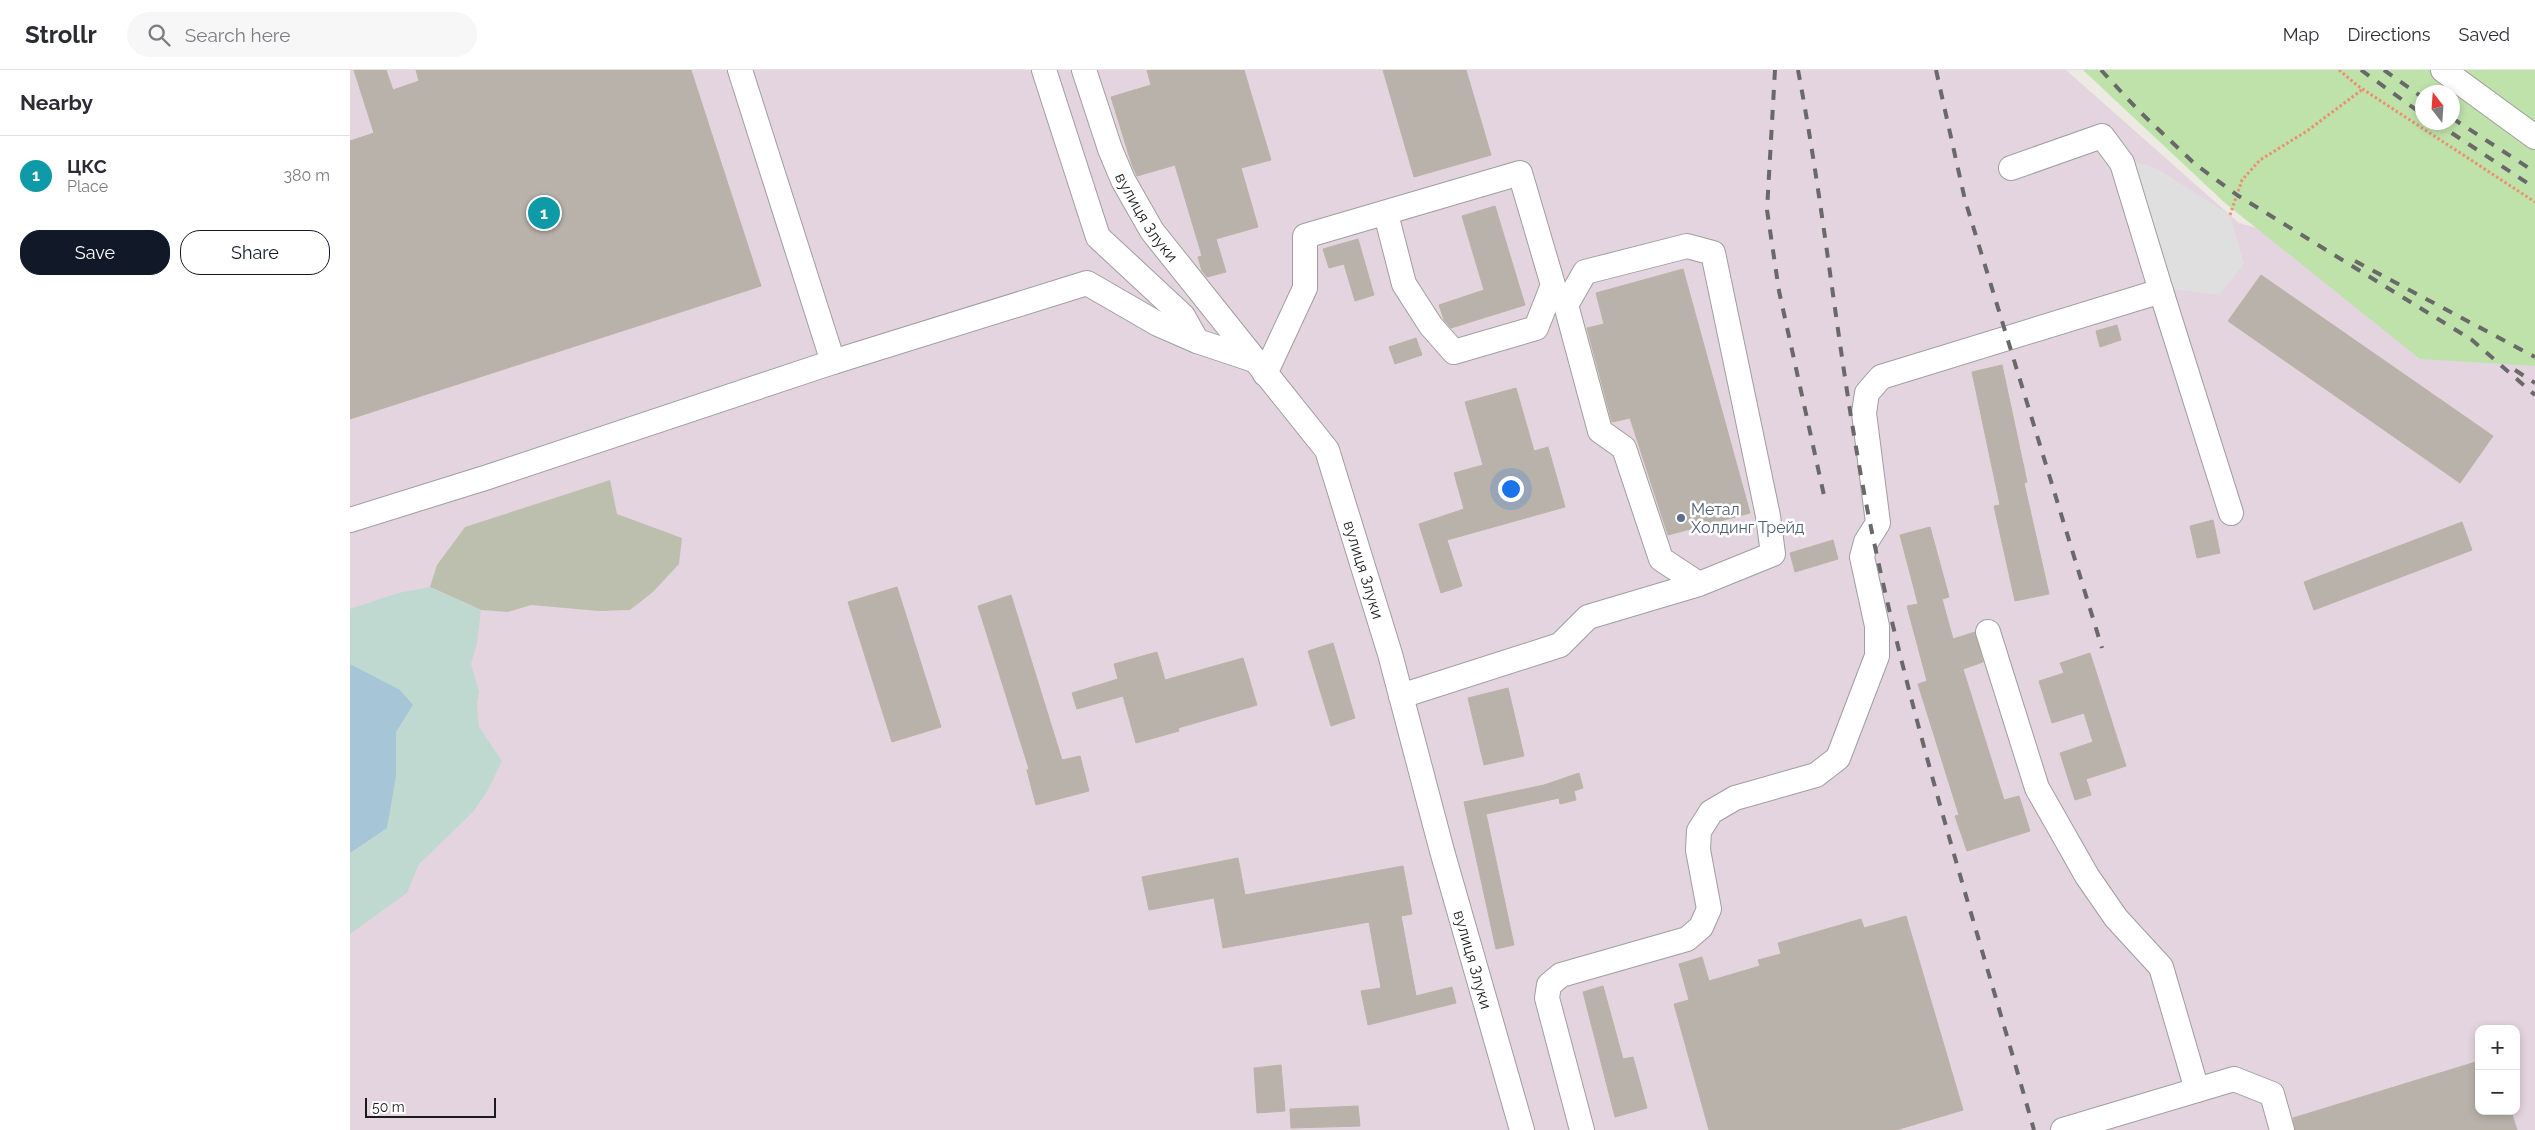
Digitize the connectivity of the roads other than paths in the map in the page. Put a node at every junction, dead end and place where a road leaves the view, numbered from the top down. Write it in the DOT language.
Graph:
graph roads {
  1 [pos="740,70"];
  2 [pos="1044,70"];
  3 [pos="1084,70"];
  4 [pos="2443,70"];
  5 [pos="2535,137"];
  6 [pos="2011,168"];
  7 [pos="1386,214"];
  8 [pos="2163,288"];
  9 [pos="1197,341"];
  10 [pos="834,362"];
  11 [pos="1260,367"];
  12 [pos="2230,513"];
  13 [pos="350,520"];
  14 [pos="1699,584"];
  15 [pos="1988,632"];
  16 [pos="1401,696"];
  17 [pos="2197,1090"];
  18 [pos="1522,1130"];
  19 [pos="1582,1130"];
  20 [pos="2063,1130"];
  21 [pos="2282,1130"];
  1 -- 10 [label="street"];
  2 -- 9 [label="street"];
  3 -- 11 [label="street, вулиця Злуки"];
  4 -- 5 [label="street"];
  6 -- 8 [label="street"];
  7 -- 7 [label="street"];
  7 -- 11 [label="street"];
  8 -- 12 [label="street"];
  8 -- 19 [label="street"];
  9 -- 10 [label="street"];
  9 -- 11 [label="street"];
  10 -- 13 [label="street"];
  11 -- 16 [label="street, вулиця Злуки"];
  14 -- 14 [label="street"];
  14 -- 16 [label="street"];
  15 -- 17 [label="street"];
  16 -- 18 [label="street, вулиця Злуки"];
  17 -- 20 [label="street"];
  17 -- 21 [label="street"];
}
